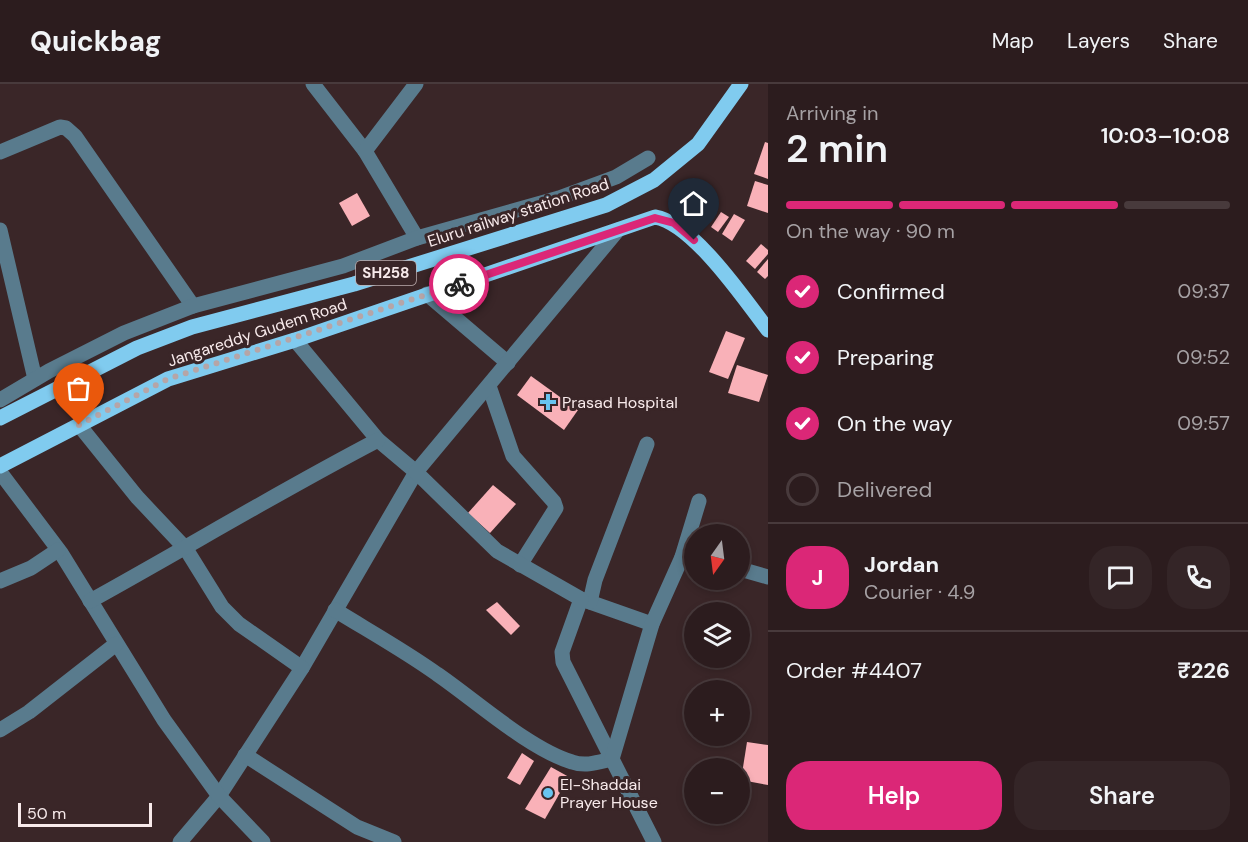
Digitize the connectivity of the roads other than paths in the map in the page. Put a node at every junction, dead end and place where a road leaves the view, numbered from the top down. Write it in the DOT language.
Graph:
graph roads {
  1 [pos="313,84"];
  2 [pos="416,84"];
  3 [pos="741,84"];
  4 [pos="366,151"];
  5 [pos="0,152"];
  6 [pos="648,158"];
  7 [pos="0,230"];
  8 [pos="618,230"];
  9 [pos="417,238"];
  10 [pos="428,294"];
  11 [pos="193,306"];
  12 [pos="768,330"];
  13 [pos="295,340"];
  14 [pos="508,363"];
  15 [pos="35,379"];
  16 [pos="489,386"];
  17 [pos="0,400"];
  18 [pos="0,418"];
  19 [pos="79,425"];
  20 [pos="378,440"];
  21 [pos="647,444"];
  22 [pos="0,466"];
  23 [pos="0,471"];
  24 [pos="416,472"];
  25 [pos="699,501"];
  26 [pos="694,524"];
  27 [pos="186,549"];
  28 [pos="58,550"];
  29 [pos="684,564"];
  30 [pos="519,565"];
  31 [pos="750,572"];
  32 [pos="768,577"];
  33 [pos="0,581"];
  34 [pos="90,601"];
  35 [pos="586,601"];
  36 [pos="335,610"];
  37 [pos="652,624"];
  38 [pos="116,644"];
  39 [pos="302,668"];
  40 [pos="0,730"];
  41 [pos="245,755"];
  42 [pos="612,759"];
  43 [pos="219,796"];
  44 [pos="180,842"];
  45 [pos="263,842"];
  46 [pos="394,842"];
  47 [pos="654,842"];
  1 -- 4 [label="street"];
  2 -- 4 [label="street"];
  3 -- 18 [label="main road, Eluru railway station Road / SH258"];
  4 -- 9 [label="street"];
  5 -- 11 [label="street"];
  6 -- 9 [label="street"];
  7 -- 15 [label="street"];
  8 -- 10 [label="main road, Jangareddy Gudem Road"];
  8 -- 12 [label="main road, Jangareddy Gudem Road"];
  8 -- 14 [label="street"];
  9 -- 11 [label="street"];
  10 -- 13 [label="main road, Jangareddy Gudem Road"];
  10 -- 14 [label="street"];
  11 -- 15 [label="street"];
  13 -- 19 [label="main road, Jangareddy Gudem Road"];
  13 -- 20 [label="street"];
  14 -- 16 [label="street"];
  15 -- 17 [label="street"];
  16 -- 24 [label="street"];
  16 -- 30 [label="street"];
  19 -- 22 [label="main road, Jangareddy Gudem Road"];
  19 -- 27 [label="street"];
  20 -- 24 [label="street"];
  20 -- 27 [label="street"];
  21 -- 35 [label="street"];
  23 -- 28 [label="street"];
  24 -- 30 [label="street"];
  24 -- 36 [label="street"];
  25 -- 26 [label="street"];
  27 -- 34 [label="street"];
  27 -- 39 [label="street"];
  28 -- 33 [label="street"];
  28 -- 34 [label="street"];
  29 -- 37 [label="street"];
  30 -- 35 [label="street"];
  31 -- 32 [label="street"];
  34 -- 38 [label="street"];
  35 -- 37 [label="street"];
  35 -- 42 [label="street"];
  36 -- 39 [label="street"];
  36 -- 42 [label="street"];
  37 -- 42 [label="street"];
  38 -- 40 [label="street"];
  38 -- 43 [label="street"];
  39 -- 41 [label="street"];
  41 -- 43 [label="street"];
  41 -- 46 [label="street"];
  42 -- 47 [label="street"];
  43 -- 44 [label="street"];
  43 -- 45 [label="street"];
}
